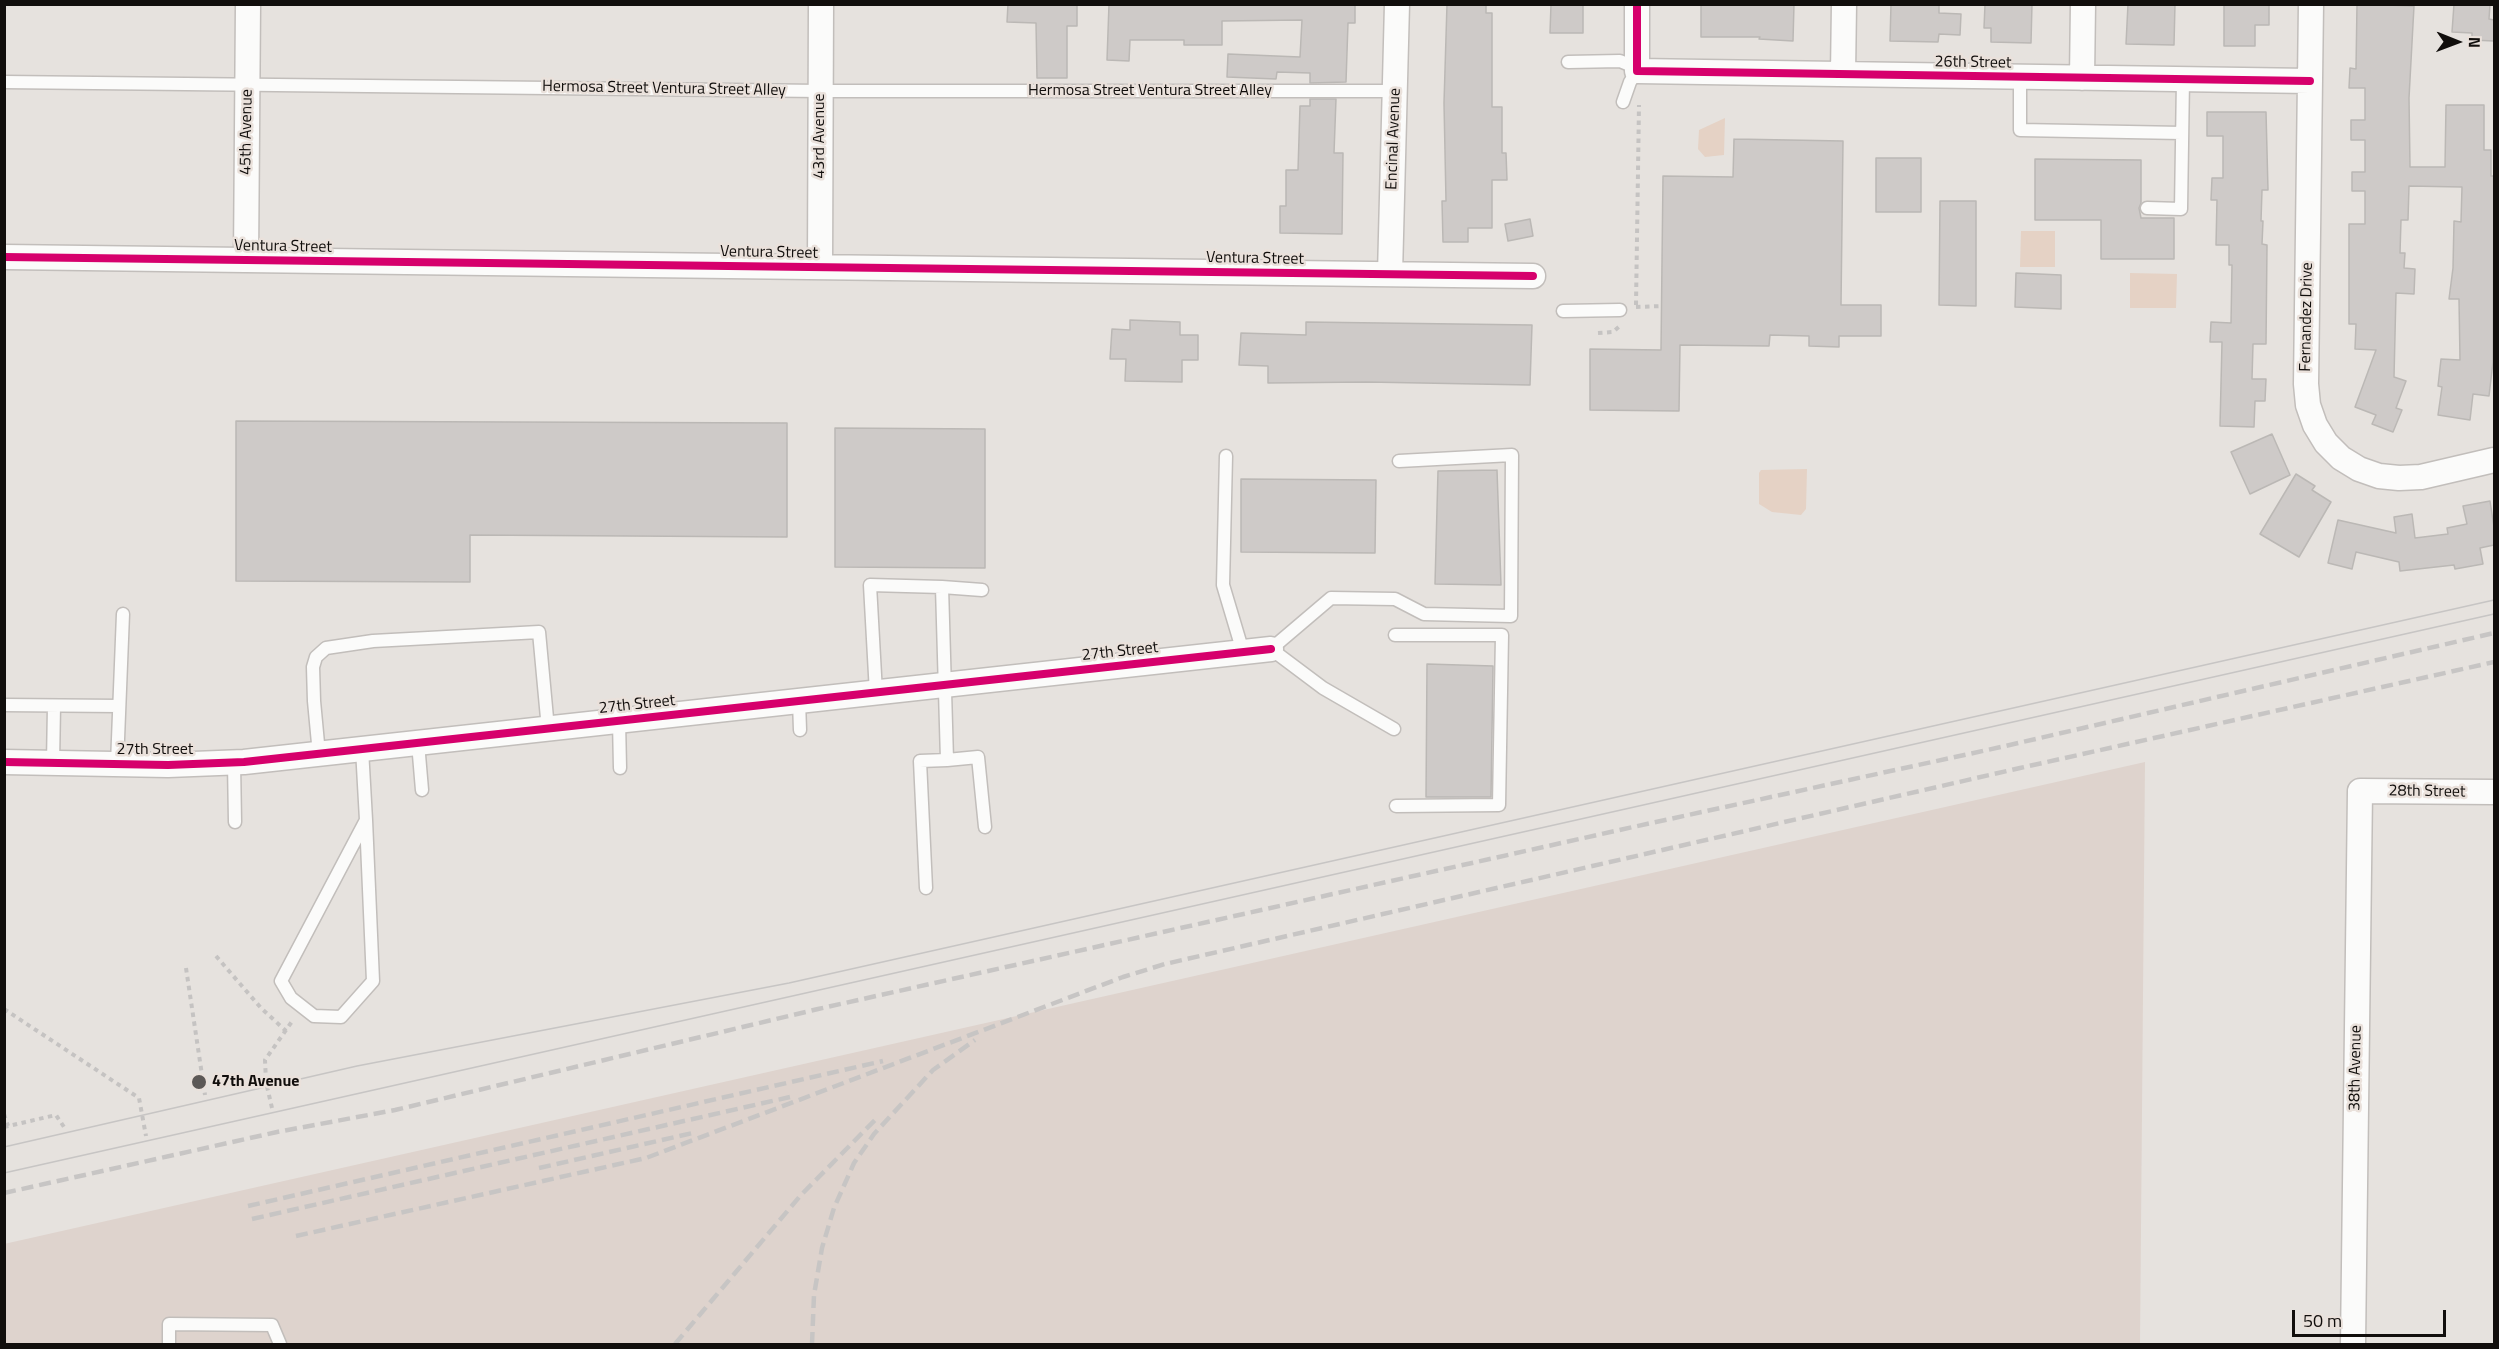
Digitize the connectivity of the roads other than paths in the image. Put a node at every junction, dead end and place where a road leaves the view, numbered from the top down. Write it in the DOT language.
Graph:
graph roads {
  1 [pos="248,4"];
  2 [pos="821,4"];
  3 [pos="1397,4"];
  4 [pos="1637,4"];
  5 [pos="1844,4"];
  6 [pos="2083,4"];
  7 [pos="2311,4"];
  8 [pos="1568,62"];
  9 [pos="1843,74"];
  10 [pos="2020,77"];
  11 [pos="1638,78"];
  12 [pos="2082,78"];
  13 [pos="2183,79"];
  14 [pos="2310,81"];
  15 [pos="4,82"];
  16 [pos="248,84"];
  17 [pos="820,91"];
  18 [pos="1395,91"];
  19 [pos="1623,102"];
  20 [pos="2182,133"];
  21 [pos="2147,208"];
  22 [pos="4,257"];
  23 [pos="246,260"];
  24 [pos="820,267"];
  25 [pos="1389,274"];
  26 [pos="1533,276"];
  27 [pos="1563,311"];
  28 [pos="1625,312"];
  29 [pos="1226,456"];
  30 [pos="2494,460"];
  31 [pos="1399,461"];
  32 [pos="942,587"];
  33 [pos="982,590"];
  34 [pos="123,614"];
  35 [pos="1395,634"];
  36 [pos="1271,649"];
  37 [pos="1242,652"];
  38 [pos="943,685"];
  39 [pos="876,693"];
  40 [pos="799,701"];
  41 [pos="4,705"];
  42 [pos="54,706"];
  43 [pos="119,706"];
  44 [pos="619,721"];
  45 [pos="548,729"];
  46 [pos="1394,729"];
  47 [pos="800,730"];
  48 [pos="418,743"];
  49 [pos="362,749"];
  50 [pos="320,754"];
  51 [pos="947,760"];
  52 [pos="4,762"];
  53 [pos="53,763"];
  54 [pos="234,763"];
  55 [pos="117,764"];
  56 [pos="620,768"];
  57 [pos="422,790"];
  58 [pos="2360,791"];
  59 [pos="2494,792"];
  60 [pos="1396,806"];
  61 [pos="366,820"];
  62 [pos="235,822"];
  63 [pos="985,827"];
  64 [pos="926,888"];
  65 [pos="169,1344"];
  66 [pos="280,1344"];
  67 [pos="2353,1344"];
  1 -- 16 [label="street, 45th Avenue"];
  2 -- 17 [label="street, 43rd Avenue"];
  3 -- 18 [label="street, Encinal Avenue"];
  4 -- 11 [label="street"];
  5 -- 9 [label="street"];
  6 -- 12 [label="street"];
  7 -- 14 [label="street, Fernandez Drive"];
  8 -- 11 [label="lane"];
  9 -- 10 [label="street, 26th Street"];
  9 -- 11 [label="street, 26th Street"];
  10 -- 12 [label="street, 26th Street"];
  10 -- 20 [label="lane"];
  11 -- 19 [label="lane"];
  12 -- 13 [label="street, 26th Street"];
  13 -- 14 [label="street, 26th Street"];
  13 -- 20 [label="lane"];
  14 -- 30 [label="street, Fernandez Drive"];
  15 -- 16 [label="lane, Hermosa Street Ventura Street Alley"];
  16 -- 17 [label="lane, Hermosa Street Ventura Street Alley"];
  16 -- 23 [label="street, 45th Avenue"];
  17 -- 18 [label="lane, Hermosa Street Ventura Street Alley"];
  17 -- 24 [label="street, 43rd Avenue"];
  18 -- 25 [label="street, Encinal Avenue"];
  20 -- 21 [label="lane"];
  22 -- 23 [label="street, Ventura Street"];
  23 -- 24 [label="street, Ventura Street"];
  24 -- 25 [label="street, Ventura Street"];
  25 -- 26 [label="street, Ventura Street"];
  27 -- 28 [label="lane"];
  29 -- 37 [label="lane"];
  31 -- 36 [label="lane"];
  32 -- 33 [label="lane"];
  32 -- 38 [label="lane"];
  32 -- 39 [label="lane"];
  34 -- 43 [label="lane"];
  35 -- 60 [label="lane"];
  36 -- 37 [label="street, 27th Street"];
  36 -- 46 [label="lane"];
  37 -- 38 [label="street, 27th Street"];
  38 -- 39 [label="street, 27th Street"];
  38 -- 51 [label="lane"];
  39 -- 40 [label="street, 27th Street"];
  40 -- 44 [label="street, 27th Street"];
  40 -- 47 [label="lane"];
  41 -- 42 [label="lane"];
  42 -- 43 [label="lane"];
  42 -- 53 [label="lane"];
  43 -- 55 [label="lane"];
  44 -- 45 [label="street, 27th Street"];
  44 -- 56 [label="lane"];
  45 -- 48 [label="street, 27th Street"];
  45 -- 50 [label="lane"];
  48 -- 49 [label="street, 27th Street"];
  48 -- 57 [label="lane"];
  49 -- 50 [label="street, 27th Street"];
  49 -- 61 [label="lane"];
  50 -- 54 [label="street, 27th Street"];
  51 -- 63 [label="lane"];
  51 -- 64 [label="lane"];
  52 -- 53 [label="street, 27th Street"];
  53 -- 55 [label="street, 27th Street"];
  54 -- 55 [label="street, 27th Street"];
  54 -- 62 [label="lane"];
  58 -- 59 [label="street, 28th Street"];
  58 -- 67 [label="street, 38th Avenue"];
  61 -- 61 [label="lane"];
  65 -- 66 [label="lane"];
}
